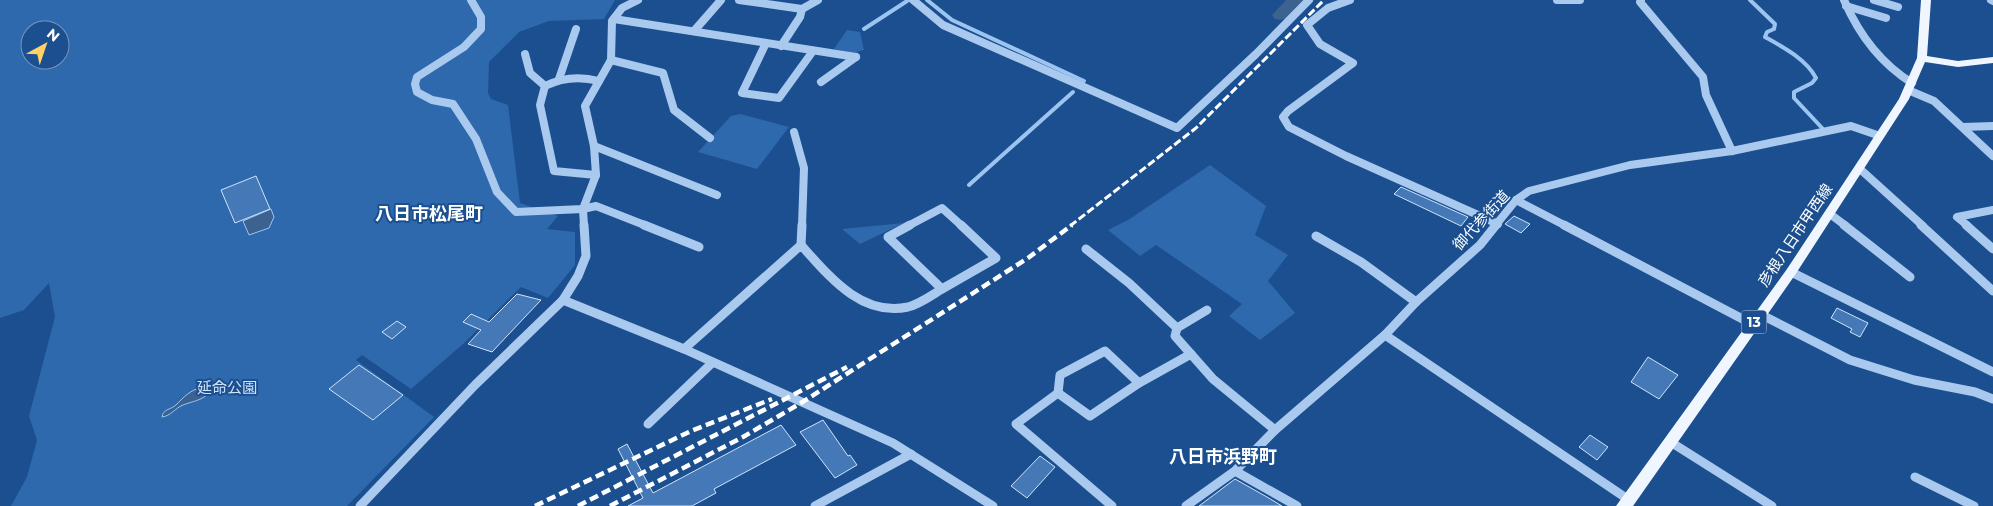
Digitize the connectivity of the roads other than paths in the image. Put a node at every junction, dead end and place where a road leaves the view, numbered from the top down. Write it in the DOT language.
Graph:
graph roads {
  1 [pos="471,0"];
  2 [pos="638,0"];
  3 [pos="721,0"];
  4 [pos="739,0"];
  5 [pos="818,0"];
  6 [pos="913,0"];
  7 [pos="1308,0"];
  8 [pos="1350,0"];
  9 [pos="1557,0"];
  10 [pos="1580,0"];
  11 [pos="1874,0"];
  12 [pos="1926,0"];
  13 [pos="1640,1"];
  14 [pos="1846,3"];
  15 [pos="1898,7"];
  16 [pos="802,9"];
  17 [pos="1886,18"];
  18 [pos="614,19"];
  19 [pos="576,29"];
  20 [pos="694,32"];
  21 [pos="766,43"];
  22 [pos="781,46"];
  23 [pos="814,51"];
  24 [pos="525,54"];
  25 [pos="1922,58"];
  26 [pos="611,60"];
  27 [pos="1993,60"];
  28 [pos="559,79"];
  29 [pos="599,81"];
  30 [pos="822,82"];
  31 [pos="545,86"];
  32 [pos="1910,87"];
  33 [pos="1993,126"];
  34 [pos="1963,127"];
  35 [pos="794,132"];
  36 [pos="1880,136"];
  37 [pos="710,138"];
  38 [pos="594,146"];
  39 [pos="1732,152"];
  40 [pos="1993,156"];
  41 [pos="1860,169"];
  42 [pos="596,174"];
  43 [pos="717,195"];
  44 [pos="1516,200"];
  45 [pos="582,209"];
  46 [pos="1993,210"];
  47 [pos="1830,214"];
  48 [pos="1498,224"];
  49 [pos="1316,236"];
  50 [pos="801,245"];
  51 [pos="699,247"];
  52 [pos="1086,249"];
  53 [pos="1993,249"];
  54 [pos="1791,272"];
  55 [pos="1910,277"];
  56 [pos="942,289"];
  57 [pos="1993,291"];
  58 [pos="563,300"];
  59 [pos="1416,302"];
  60 [pos="1207,310"];
  61 [pos="1756,319"];
  62 [pos="1177,328"];
  63 [pos="1385,335"];
  64 [pos="684,349"];
  65 [pos="1191,354"];
  66 [pos="712,363"];
  67 [pos="1993,372"];
  68 [pos="1139,383"];
  69 [pos="1058,393"];
  70 [pos="1993,400"];
  71 [pos="801,403"];
  72 [pos="648,424"];
  73 [pos="1275,430"];
  74 [pos="1669,441"];
  75 [pos="911,454"];
  76 [pos="1234,471"];
  77 [pos="1915,477"];
  78 [pos="1626,503"];
  79 [pos="360,506"];
  80 [pos="815,506"];
  81 [pos="993,506"];
  82 [pos="1112,506"];
  83 [pos="1186,506"];
  84 [pos="1297,506"];
  85 [pos="1772,506"];
  86 [pos="1974,506"];
  1 -- 45 [label="street"];
  2 -- 18 [label="street"];
  3 -- 20 [label="street"];
  4 -- 16 [label="street"];
  5 -- 16 [label="street"];
  6 -- 7 [label="street"];
  8 -- 48 [label="street"];
  9 -- 10 [label="street"];
  11 -- 15 [label="street"];
  12 -- 25 [label="main road, 彦根八日市甲西線"];
  13 -- 39 [label="street"];
  14 -- 17 [label="street"];
  14 -- 32 [label="street"];
  16 -- 22 [label="street"];
  18 -- 20 [label="street"];
  18 -- 26 [label="street"];
  19 -- 28 [label="street"];
  20 -- 21 [label="street"];
  21 -- 22 [label="street"];
  21 -- 23 [label="street"];
  22 -- 23 [label="street"];
  23 -- 30 [label="street"];
  24 -- 31 [label="street"];
  25 -- 27 [label="main road"];
  25 -- 32 [label="main road, 彦根八日市甲西線 / 13"];
  26 -- 29 [label="street"];
  26 -- 37 [label="street"];
  28 -- 29 [label="street"];
  28 -- 31 [label="street"];
  29 -- 38 [label="street"];
  31 -- 42 [label="street"];
  32 -- 34 [label="street"];
  32 -- 36 [label="main road, 彦根八日市甲西線 / 13"];
  33 -- 34 [label="street"];
  34 -- 40 [label="street"];
  35 -- 50 [label="street"];
  36 -- 39 [label="street, 御代参街道"];
  36 -- 41 [label="main road, 彦根八日市甲西線 / 13"];
  38 -- 42 [label="street"];
  38 -- 43 [label="street"];
  39 -- 44 [label="street, 御代参街道"];
  41 -- 47 [label="main road, 彦根八日市甲西線 / 13"];
  41 -- 57 [label="street"];
  42 -- 45 [label="street"];
  44 -- 48 [label="street, 御代参街道"];
  44 -- 61 [label="street"];
  45 -- 51 [label="street"];
  45 -- 58 [label="street"];
  46 -- 53 [label="street"];
  47 -- 54 [label="main road, 彦根八日市甲西線 / 13"];
  47 -- 55 [label="street"];
  48 -- 59 [label="street, 御代参街道"];
  49 -- 59 [label="street"];
  50 -- 56 [label="street"];
  50 -- 64 [label="street"];
  52 -- 62 [label="street"];
  54 -- 61 [label="main road, 彦根八日市甲西線 / 13"];
  54 -- 67 [label="street"];
  56 -- 56 [label="street"];
  58 -- 64 [label="street"];
  58 -- 79 [label="street"];
  59 -- 63 [label="street, 御代参街道"];
  60 -- 62 [label="street"];
  61 -- 70 [label="street"];
  61 -- 74 [label="main road, 彦根八日市甲西線 / 13"];
  62 -- 65 [label="street"];
  63 -- 73 [label="street, 御代参街道"];
  63 -- 78 [label="street"];
  64 -- 66 [label="street"];
  65 -- 68 [label="street"];
  65 -- 73 [label="street"];
  66 -- 71 [label="street"];
  66 -- 72 [label="street"];
  68 -- 69 [label="street"];
  68 -- 69 [label="street"];
  69 -- 82 [label="street"];
  71 -- 75 [label="street"];
  73 -- 76 [label="street, 御代参街道"];
  74 -- 78 [label="main road, 彦根八日市甲西線 / 13"];
  74 -- 85 [label="street"];
  75 -- 80 [label="street"];
  75 -- 81 [label="street"];
  76 -- 83 [label="street, 御代参街道"];
  76 -- 84 [label="street"];
  77 -- 86 [label="street"];
}
